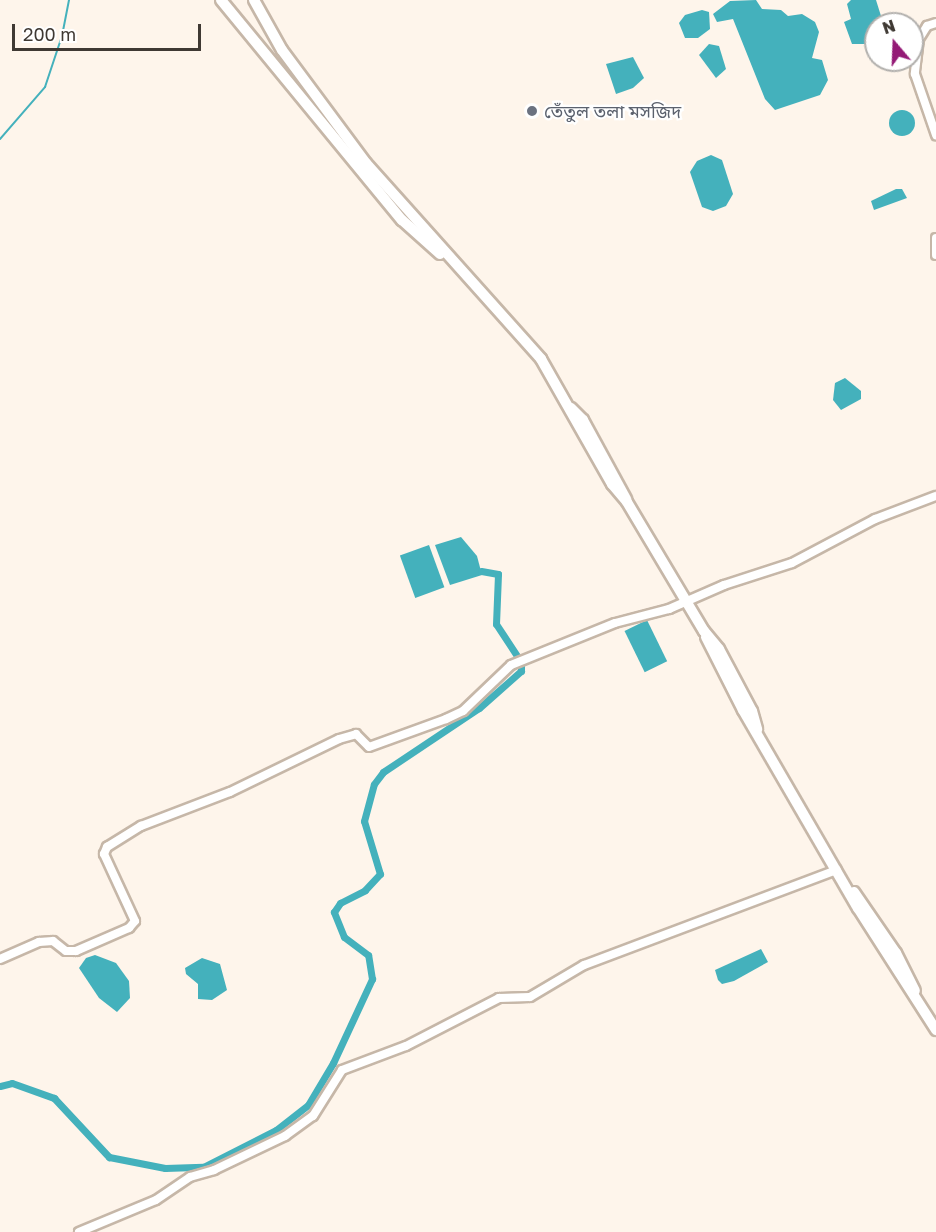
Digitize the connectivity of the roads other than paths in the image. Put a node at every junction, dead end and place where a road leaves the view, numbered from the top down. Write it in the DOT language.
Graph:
graph roads {
  1 [pos="221,0"];
  2 [pos="254,0"];
  3 [pos="936,23"];
  4 [pos="936,132"];
  5 [pos="936,238"];
  6 [pos="936,255"];
  7 [pos="453,263"];
  8 [pos="936,496"];
  9 [pos="687,601"];
  10 [pos="837,870"];
  11 [pos="0,959"];
  12 [pos="936,1030"];
  13 [pos="79,1232"];
  1 -- 7 [label="main road"];
  2 -- 7 [label="main road"];
  3 -- 4 [label="street"];
  5 -- 6 [label="street"];
  7 -- 9 [label="main road"];
  8 -- 9 [label="street"];
  9 -- 10 [label="main road"];
  9 -- 11 [label="street"];
  10 -- 12 [label="main road"];
  10 -- 13 [label="street"];
}
